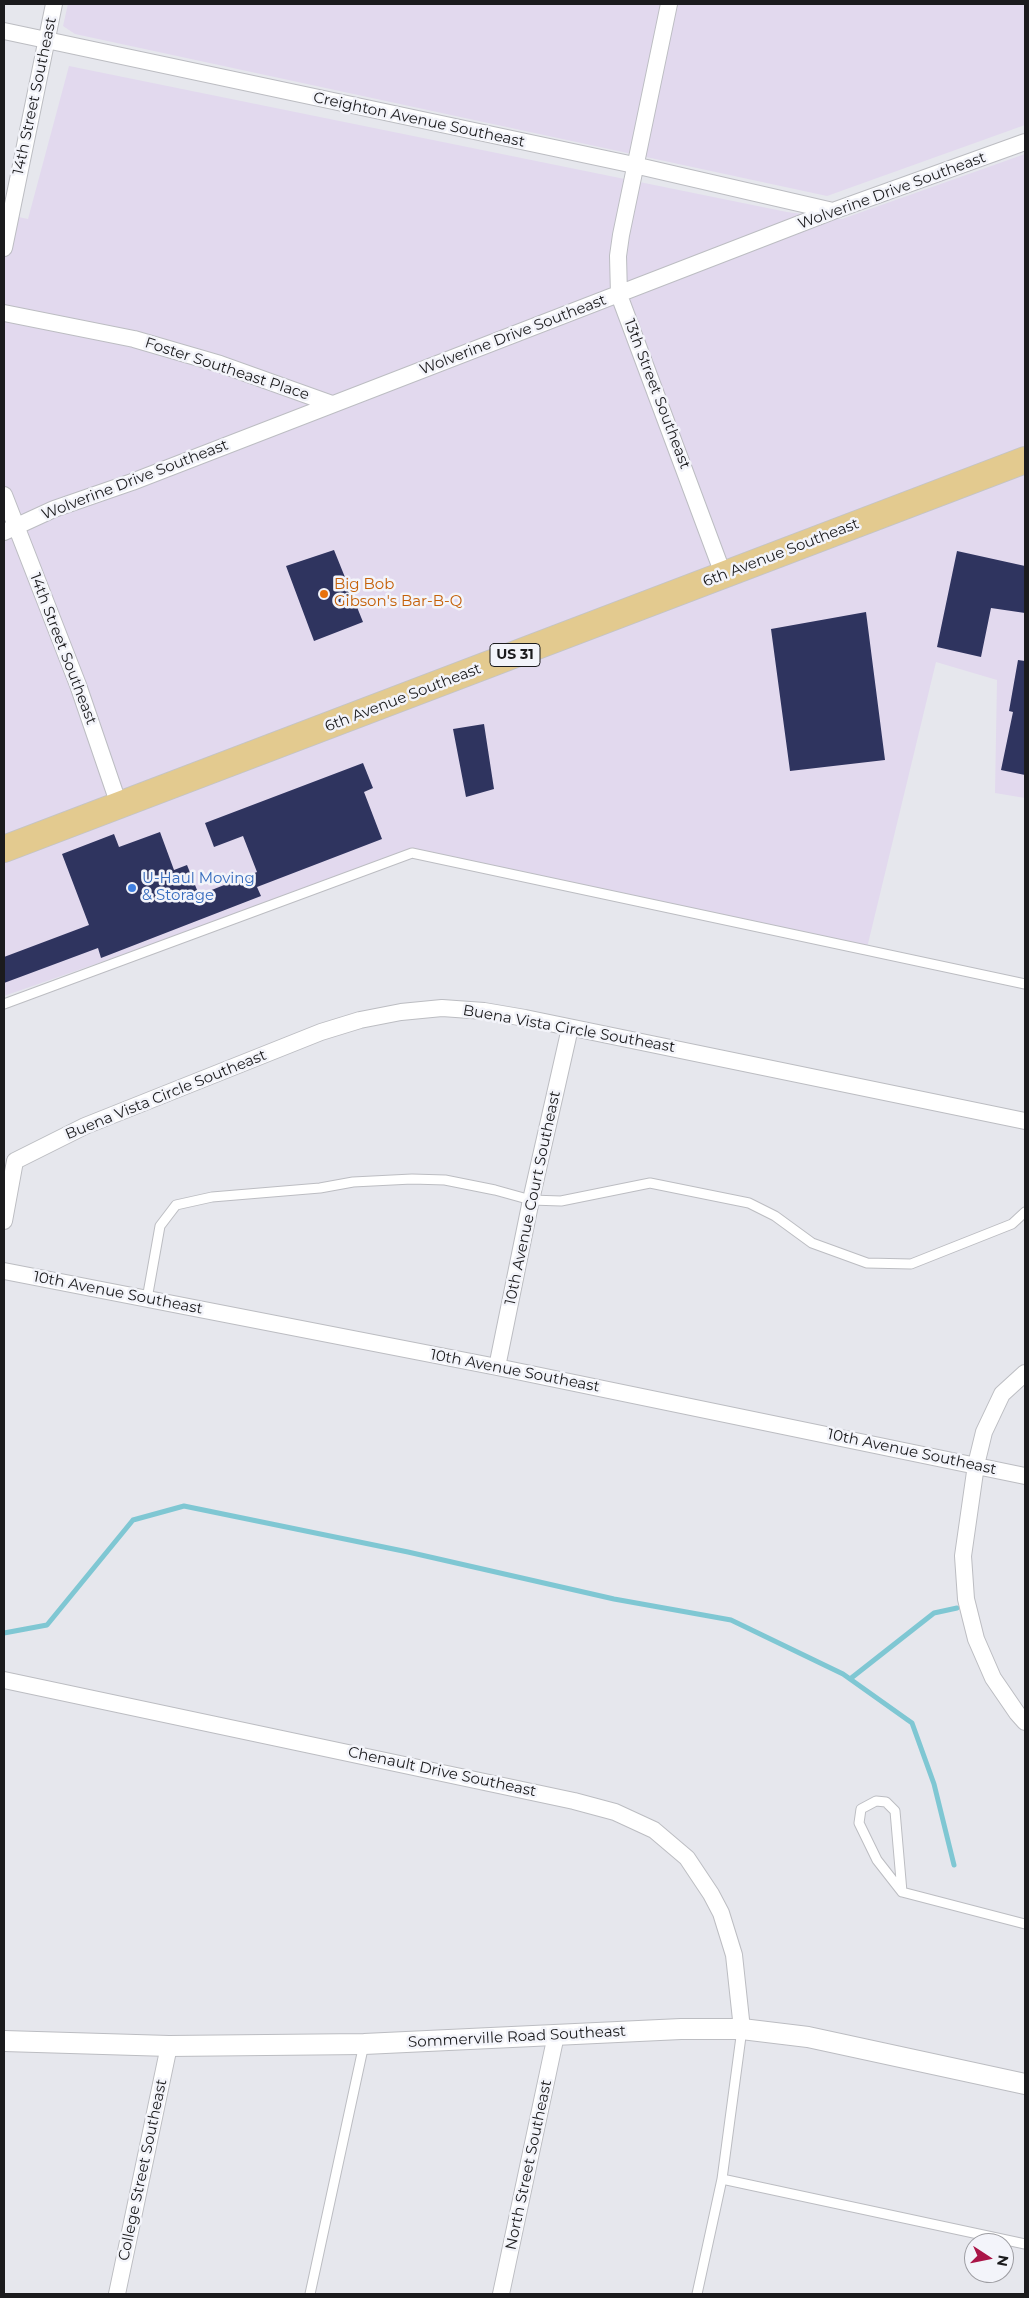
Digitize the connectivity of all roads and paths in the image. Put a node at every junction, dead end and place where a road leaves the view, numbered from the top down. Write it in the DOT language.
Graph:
graph roads {
  1 [pos="54,4"];
  2 [pos="669,4"];
  3 [pos="4,31"];
  4 [pos="47,38"];
  5 [pos="1025,142"];
  6 [pos="634,165"];
  7 [pos="833,211"];
  8 [pos="4,248"];
  9 [pos="619,295"];
  10 [pos="4,313"];
  11 [pos="332,404"];
  12 [pos="1025,460"];
  13 [pos="4,494"];
  14 [pos="10,530"];
  15 [pos="723,574"];
  16 [pos="119,805"];
  17 [pos="4,849"];
  18 [pos="1025,984"];
  19 [pos="4,1004"];
  20 [pos="570,1028"];
  21 [pos="1025,1121"];
  22 [pos="9,1158"];
  23 [pos="531,1200"];
  24 [pos="1025,1212"];
  25 [pos="4,1221"];
  26 [pos="4,1271"];
  27 [pos="148,1299"];
  28 [pos="496,1368"];
  29 [pos="1025,1373"];
  30 [pos="976,1465"];
  31 [pos="1025,1476"];
  32 [pos="4,1680"];
  33 [pos="1025,1722"];
  34 [pos="902,1892"];
  35 [pos="1025,1924"];
  36 [pos="742,2029"];
  37 [pos="556,2035"];
  38 [pos="4,2041"];
  39 [pos="364,2044"];
  40 [pos="169,2046"];
  41 [pos="1025,2084"];
  42 [pos="722,2180"];
  43 [pos="1025,2244"];
  44 [pos="117,2294"];
  45 [pos="310,2294"];
  46 [pos="501,2294"];
  47 [pos="697,2294"];
  1 -- 4 [label="street, 14th Street Southeast"];
  2 -- 6 [label="street, 13th Street Southeast"];
  3 -- 4 [label="street, Creighton Avenue Southeast"];
  4 -- 6 [label="street, Creighton Avenue Southeast"];
  4 -- 8 [label="street, 14th Street Southeast"];
  5 -- 7 [label="street, Wolverine Drive Southeast"];
  6 -- 7 [label="street, Creighton Avenue Southeast"];
  6 -- 9 [label="street, 13th Street Southeast"];
  7 -- 9 [label="street, Wolverine Drive Southeast"];
  9 -- 11 [label="street, Wolverine Drive Southeast"];
  9 -- 15 [label="street, 13th Street Southeast"];
  10 -- 11 [label="street, Foster Southeast Place"];
  11 -- 14 [label="street, Wolverine Drive Southeast"];
  12 -- 15 [label="main road, 6th Avenue Southeast / US 31"];
  13 -- 14 [label="street, 14th Street Southeast"];
  14 -- 16 [label="street, 14th Street Southeast"];
  15 -- 16 [label="main road, 6th Avenue Southeast / US 31"];
  16 -- 17 [label="main road, 6th Avenue Southeast / US 31"];
  18 -- 19 [label="lane"];
  20 -- 21 [label="street, Buena Vista Circle Southeast"];
  20 -- 22 [label="street, Buena Vista Circle Southeast"];
  20 -- 23 [label="street, 10th Avenue Court Southeast"];
  22 -- 25 [label="street"];
  23 -- 24 [label="lane"];
  23 -- 27 [label="lane"];
  23 -- 28 [label="street, 10th Avenue Court Southeast"];
  26 -- 27 [label="street, 10th Avenue Southeast"];
  27 -- 28 [label="street, 10th Avenue Southeast"];
  28 -- 30 [label="street, 10th Avenue Southeast"];
  29 -- 30 [label="street"];
  30 -- 31 [label="street, 10th Avenue Southeast"];
  30 -- 33 [label="street"];
  32 -- 36 [label="street, Chenault Drive Southeast"];
  34 -- 34 [label="lane"];
  34 -- 35 [label="lane"];
  36 -- 37 [label="street, Sommerville Road Southeast"];
  36 -- 41 [label="street, Sommerville Road Southeast"];
  36 -- 42 [label="lane"];
  37 -- 39 [label="street, Sommerville Road Southeast"];
  37 -- 46 [label="street, North Street Southeast"];
  38 -- 40 [label="street, Sommerville Road Southeast"];
  39 -- 40 [label="street, Sommerville Road Southeast"];
  39 -- 45 [label="lane"];
  40 -- 44 [label="street, College Street Southeast"];
  42 -- 43 [label="lane"];
  42 -- 47 [label="lane"];
}
